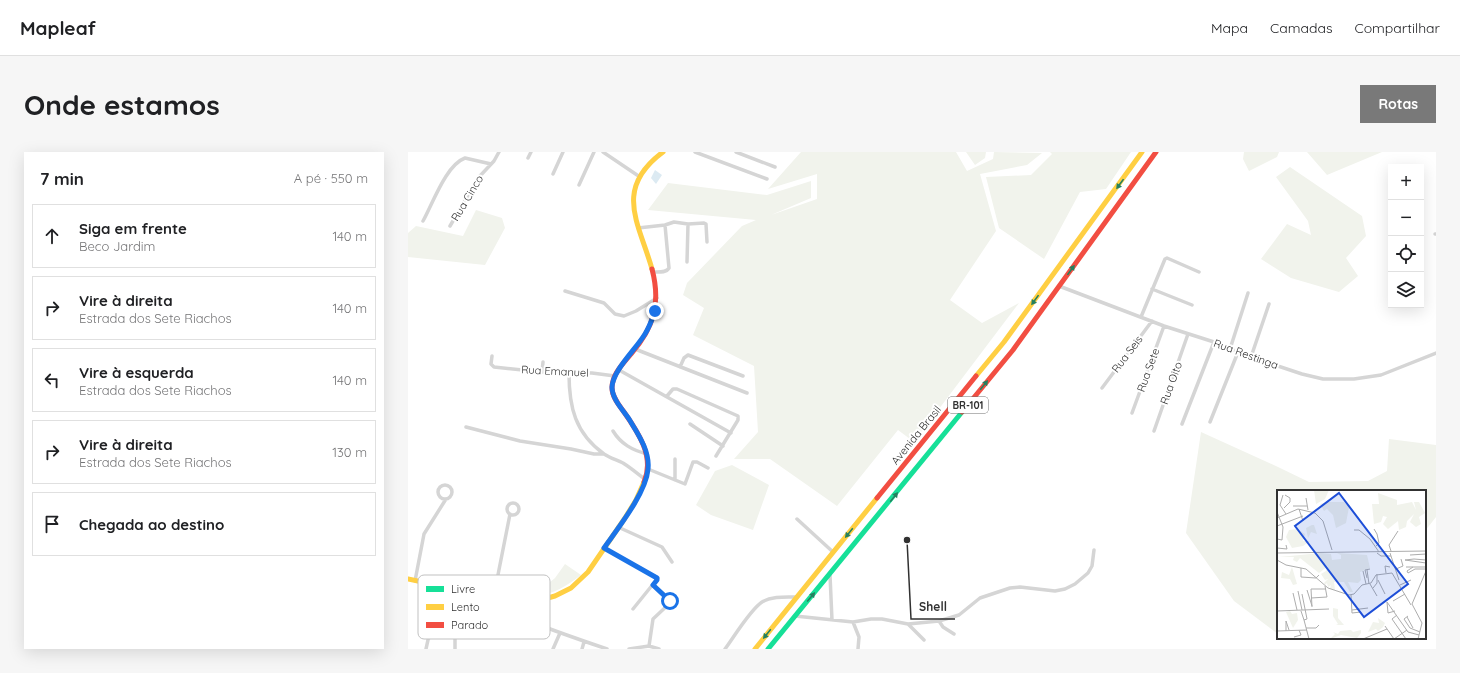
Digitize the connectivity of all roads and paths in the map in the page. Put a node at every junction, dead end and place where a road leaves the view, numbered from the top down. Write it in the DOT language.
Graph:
graph roads {
  1 [pos="467,152"];
  2 [pos="499,152"];
  3 [pos="531,152"];
  4 [pos="562,152"];
  5 [pos="594,152"];
  6 [pos="603,152"];
  7 [pos="663,152"];
  8 [pos="695,152"];
  9 [pos="736,152"];
  10 [pos="1142,152"];
  11 [pos="1156,152"];
  12 [pos="465,158"];
  13 [pos="528,158"];
  14 [pos="491,164"];
  15 [pos="775,167"];
  16 [pos="553,174"];
  17 [pos="640,177"];
  18 [pos="767,179"];
  19 [pos="579,185"];
  20 [pos="423,221"];
  21 [pos="688,224"];
  22 [pos="665,225"];
  23 [pos="450,226"];
  24 [pos="638,228"];
  25 [pos="707,242"];
  26 [pos="687,262"];
  27 [pos="653,272"];
  28 [pos="1199,272"];
  29 [pos="1059,286"];
  30 [pos="1152,289"];
  31 [pos="565,291"];
  32 [pos="1248,293"];
  33 [pos="657,298"];
  34 [pos="1269,304"];
  35 [pos="1192,305"];
  36 [pos="1141,317"];
  37 [pos="1152,322"];
  38 [pos="1164,326"];
  39 [pos="1188,334"];
  40 [pos="1214,342"];
  41 [pos="635,349"];
  42 [pos="1230,349"];
  43 [pos="1238,352"];
  44 [pos="1436,352"];
  45 [pos="492,356"];
  46 [pos="1251,357"];
  47 [pos="543,362"];
  48 [pos="680,367"];
  49 [pos="619,370"];
  50 [pos="542,372"];
  51 [pos="568,373"];
  52 [pos="615,376"];
  53 [pos="743,376"];
  54 [pos="1102,388"];
  55 [pos="747,393"];
  56 [pos="667,396"];
  57 [pos="1132,413"];
  58 [pos="1210,422"];
  59 [pos="690,424"];
  60 [pos="1182,424"];
  61 [pos="466,427"];
  62 [pos="613,431"];
  63 [pos="1154,431"];
  64 [pos="731,432"];
  65 [pos="723,446"];
  66 [pos="604,454"];
  67 [pos="647,454"];
  68 [pos="716,456"];
  69 [pos="675,459"];
  70 [pos="708,468"];
  71 [pos="648,469"];
  72 [pos="646,480"];
  73 [pos="675,480"];
  74 [pos="446,499"];
  75 [pos="510,514"];
  76 [pos="797,519"];
  77 [pos="618,527"];
  78 [pos="604,548"];
  79 [pos="1094,550"];
  80 [pos="834,552"];
  81 [pos="672,562"];
  82 [pos="497,575"];
  83 [pos="830,575"];
  84 [pos="408,579"];
  85 [pos="415,581"];
  86 [pos="418,582"];
  87 [pos="653,585"];
  88 [pos="798,597"];
  89 [pos="550,598"];
  90 [pos="633,609"];
  91 [pos="795,616"];
  92 [pos="832,620"];
  93 [pos="939,621"];
  94 [pos="854,622"];
  95 [pos="908,624"];
  96 [pos="550,629"];
  97 [pos="560,633"];
  98 [pos="954,634"];
  99 [pos="428,639"];
  100 [pos="924,640"];
  101 [pos="584,642"];
  102 [pos="649,646"];
  103 [pos="426,649"];
  104 [pos="553,649"];
  105 [pos="582,649"];
  106 [pos="607,649"];
  107 [pos="630,649"];
  108 [pos="659,649"];
  109 [pos="725,649"];
  110 [pos="755,649"];
  111 [pos="768,649"];
  112 [pos="858,649"];
  1 -- 12 [label="street"];
  2 -- 14 [label="street, Rua Cinco"];
  3 -- 13 [label="street"];
  4 -- 16 [label="street"];
  5 -- 19 [label="street"];
  6 -- 17 [label="street"];
  7 -- 17 [label="main road"];
  8 -- 18 [label="street"];
  9 -- 15 [label="street"];
  10 -- 80 [label="main road, Avenida Brasil / BR-101, one-way"];
  29 -- 11 [label="main road, Avenida Brasil / BR-101, one-way"];
  12 -- 14 [label="street"];
  12 -- 20 [label="street"];
  14 -- 23 [label="street, Rua Cinco"];
  17 -- 24 [label="main road"];
  21 -- 22 [label="street"];
  21 -- 25 [label="street"];
  21 -- 26 [label="street"];
  22 -- 24 [label="street"];
  22 -- 27 [label="street"];
  24 -- 27 [label="main road"];
  27 -- 33 [label="main road"];
  28 -- 30 [label="street"];
  29 -- 36 [label="street, Rua Restinga"];
  83 -- 29 [label="main road, Avenida Brasil / BR-101, one-way"];
  30 -- 35 [label="street"];
  30 -- 36 [label="street"];
  31 -- 33 [label="street"];
  32 -- 42 [label="street"];
  33 -- 41 [label="main road"];
  34 -- 46 [label="street"];
  36 -- 37 [label="street, Rua Restinga"];
  37 -- 38 [label="street, Rua Restinga"];
  37 -- 54 [label="street, Rua Seis"];
  38 -- 39 [label="street, Rua Restinga"];
  38 -- 57 [label="street, Rua Sete"];
  39 -- 40 [label="street, Rua Restinga"];
  39 -- 63 [label="street, Rua Oito"];
  40 -- 42 [label="street, Rua Restinga"];
  40 -- 60 [label="street"];
  41 -- 48 [label="street"];
  41 -- 49 [label="main road"];
  42 -- 43 [label="street, Rua Restinga"];
  43 -- 46 [label="street, Rua Restinga"];
  43 -- 58 [label="street"];
  44 -- 46 [label="street, Rua Restinga"];
  45 -- 50 [label="street, Rua Emanuel"];
  47 -- 50 [label="street"];
  48 -- 53 [label="street"];
  48 -- 55 [label="street"];
  49 -- 52 [label="main road"];
  49 -- 56 [label="street"];
  50 -- 51 [label="street, Rua Emanuel"];
  51 -- 52 [label="street, Rua Emanuel"];
  51 -- 66 [label="street"];
  52 -- 67 [label="main road"];
  56 -- 64 [label="street"];
  56 -- 64 [label="street"];
  59 -- 65 [label="street"];
  61 -- 66 [label="street"];
  62 -- 67 [label="street"];
  64 -- 65 [label="street"];
  65 -- 68 [label="street"];
  66 -- 72 [label="street"];
  67 -- 71 [label="main road"];
  69 -- 73 [label="street"];
  70 -- 73 [label="street"];
  71 -- 72 [label="main road"];
  71 -- 73 [label="street"];
  72 -- 77 [label="main road"];
  74 -- 85 [label="street"];
  75 -- 82 [label="street"];
  76 -- 80 [label="street"];
  77 -- 78 [label="main road"];
  77 -- 81 [label="street"];
  78 -- 87 [label="street"];
  78 -- 89 [label="main road"];
  79 -- 93 [label="street"];
  80 -- 88 [label="main road, Avenida Brasil / BR-101"];
  91 -- 83 [label="main road, Avenida Brasil / BR-101, one-way"];
  83 -- 92 [label="street"];
  84 -- 85 [label="main road"];
  85 -- 86 [label="main road"];
  87 -- 90 [label="street"];
  87 -- 102 [label="street"];
  88 -- 109 [label="street"];
  88 -- 110 [label="main road, Avenida Brasil / BR-101, one-way"];
  91 -- 92 [label="street"];
  91 -- 111 [label="main road, Avenida Brasil / BR-101"];
  92 -- 94 [label="street"];
  93 -- 95 [label="street"];
  93 -- 98 [label="street"];
  94 -- 95 [label="street"];
  94 -- 112 [label="street"];
  95 -- 100 [label="street"];
  96 -- 97 [label="street"];
  97 -- 101 [label="street"];
  97 -- 104 [label="street"];
  99 -- 103 [label="street"];
  101 -- 105 [label="street"];
  101 -- 106 [label="street"];
  102 -- 107 [label="street"];
  102 -- 108 [label="street"];
}
